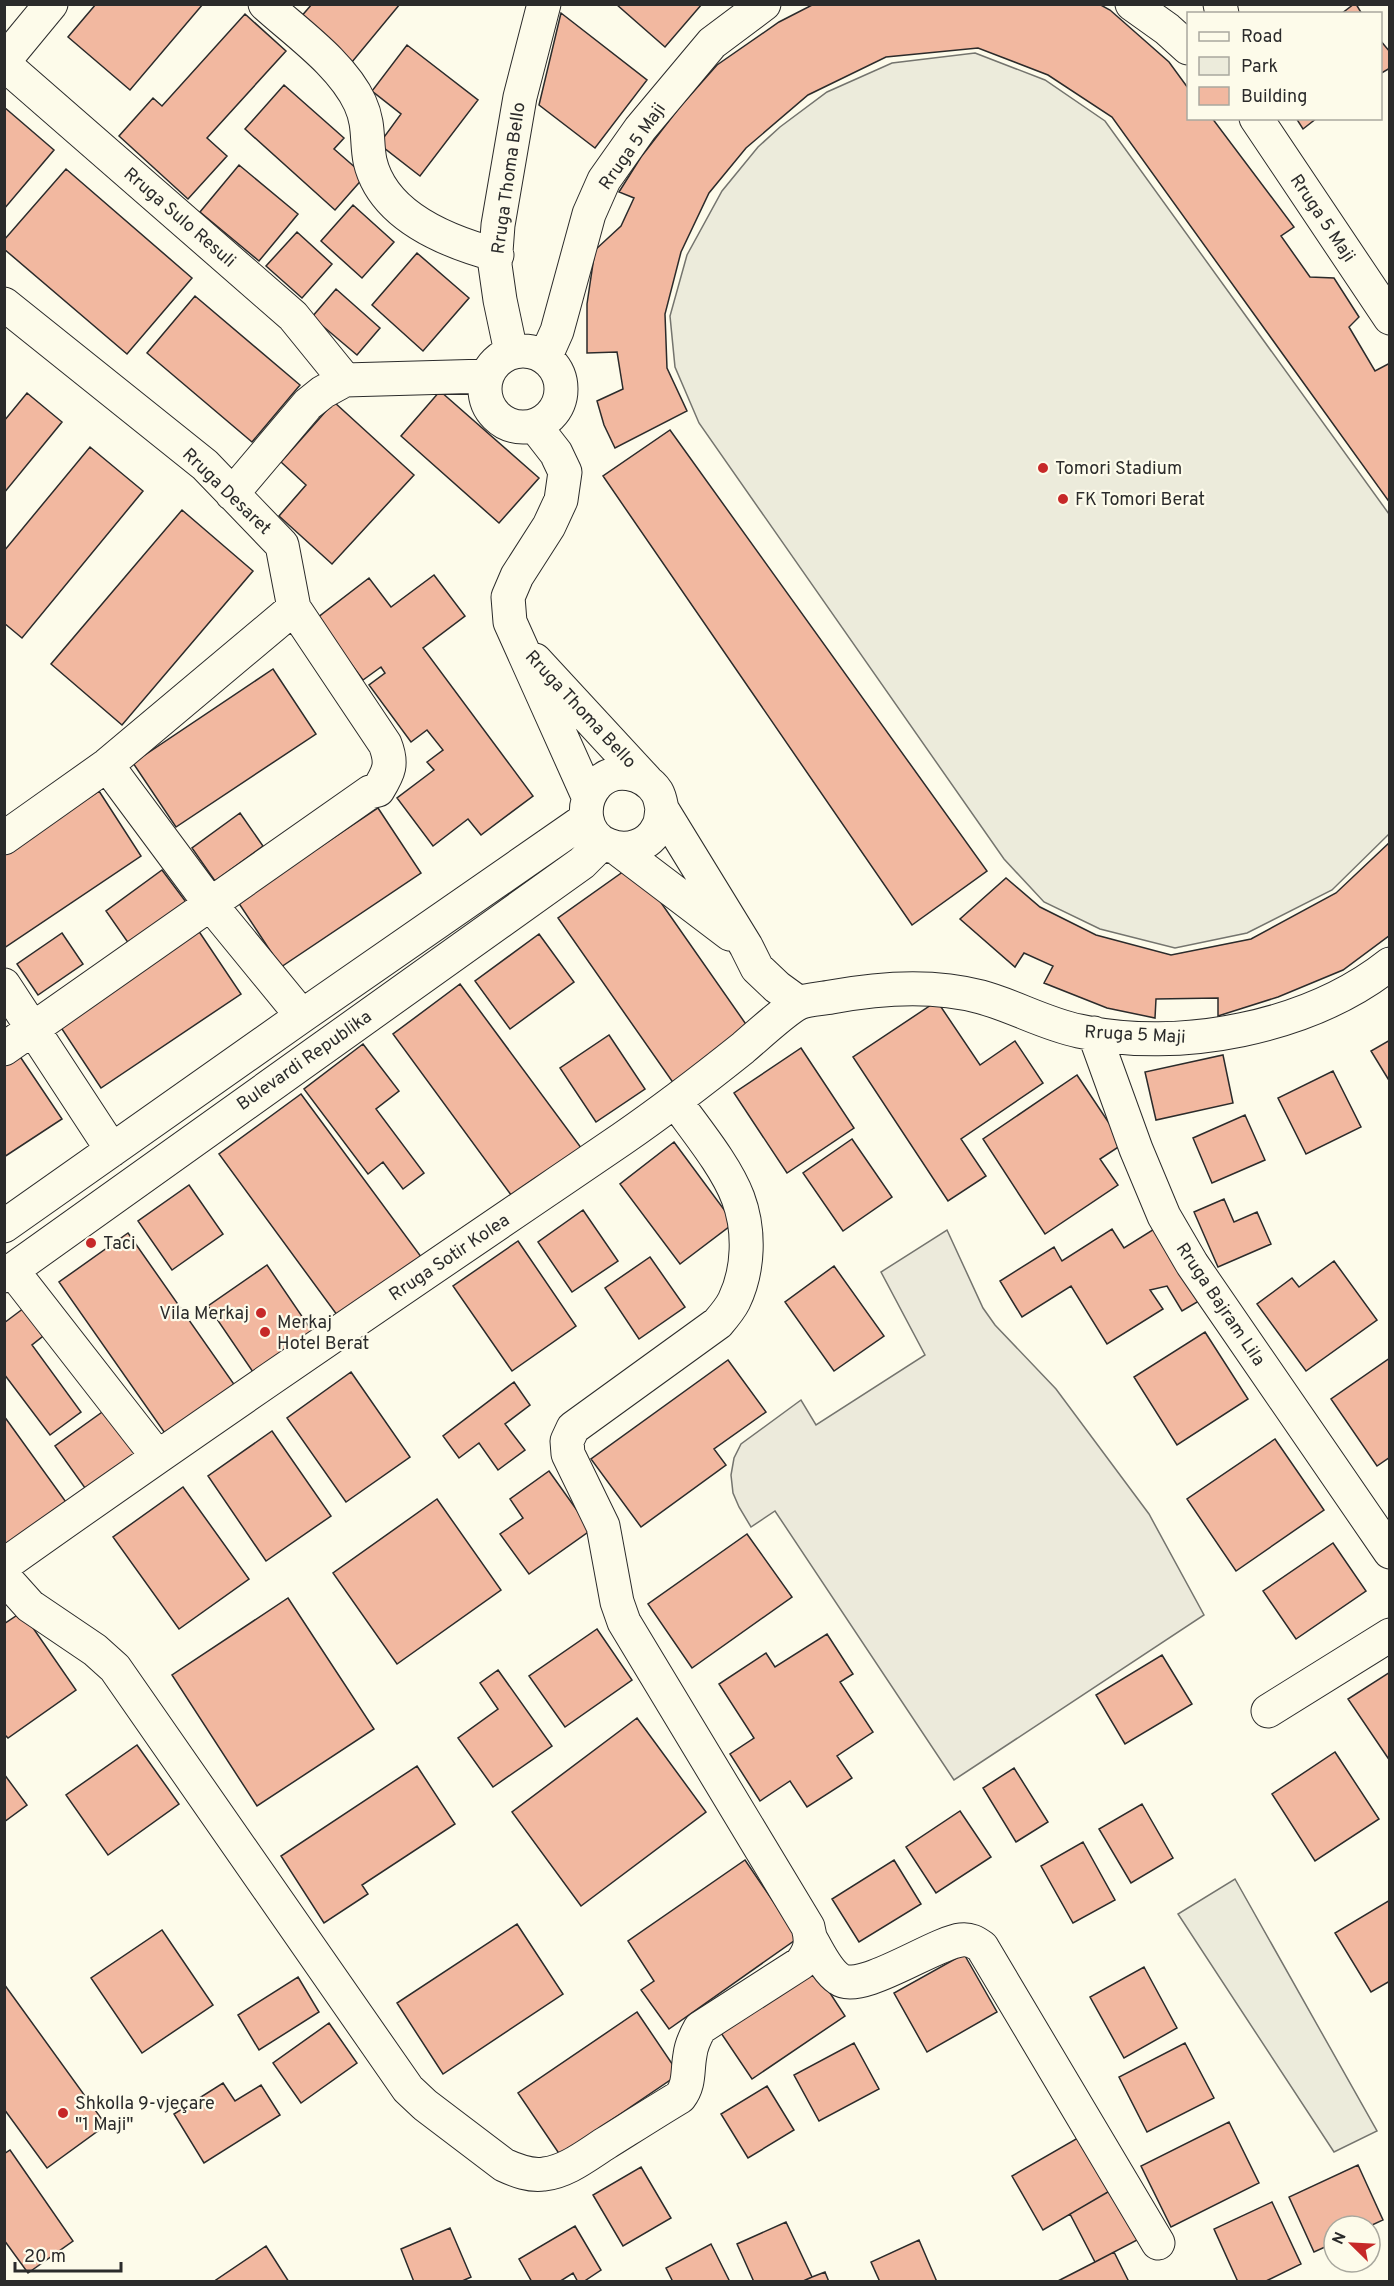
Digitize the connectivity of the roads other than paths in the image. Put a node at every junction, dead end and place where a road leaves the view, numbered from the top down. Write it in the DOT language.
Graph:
graph roads {
  1 [pos="51,4"];
  2 [pos="265,4"];
  3 [pos="544,4"];
  4 [pos="764,4"];
  5 [pos="1131,4"];
  6 [pos="1187,47"];
  7 [pos="4,63"];
  8 [pos="1257,120"];
  9 [pos="497,255"];
  10 [pos="4,304"];
  11 [pos="1389,318"];
  12 [pos="511,352"];
  13 [pos="545,358"];
  14 [pos="487,376"];
  15 [pos="345,380"];
  16 [pos="535,426"];
  17 [pos="232,494"];
  18 [pos="294,608"];
  19 [pos="516,639"];
  20 [pos="106,765"];
  21 [pos="646,780"];
  22 [pos="662,809"];
  23 [pos="598,827"];
  24 [pos="4,838"];
  25 [pos="211,905"];
  26 [pos="746,946"];
  27 [pos="1389,964"];
  28 [pos="4,985"];
  29 [pos="799,1004"];
  30 [pos="302,1016"];
  31 [pos="34,1029"];
  32 [pos="1094,1033"];
  33 [pos="4,1049"];
  34 [pos="676,1102"];
  35 [pos="112,1149"];
  36 [pos="4,1226"];
  37 [pos="8,1273"];
  38 [pos="157,1456"];
  39 [pos="1389,1552"];
  40 [pos="4,1565"];
  41 [pos="4,1577"];
  42 [pos="1389,1635"];
  43 [pos="1268,1711"];
  44 [pos="812,1941"];
  45 [pos="1158,2242"];
  1 -- 7 [label="street"];
  2 -- 9 [label="street"];
  3 -- 9 [label="street, Rruga Thoma Bello"];
  4 -- 13 [label="street, Rruga 5 Maji"];
  5 -- 6 [label="street"];
  7 -- 15 [label="street, Rruga Sulo Resuli"];
  8 -- 11 [label="street, Rruga 5 Maji"];
  9 -- 12 [label="street, Rruga Thoma Bello"];
  10 -- 17 [label="street, Rruga Desaret"];
  12 -- 13 [label="street"];
  12 -- 14 [label="street"];
  13 -- 16 [label="street"];
  14 -- 15 [label="street"];
  14 -- 16 [label="street"];
  15 -- 17 [label="street"];
  16 -- 19 [label="street, Rruga Thoma Bello"];
  17 -- 18 [label="street, Rruga Desaret"];
  18 -- 20 [label="street"];
  18 -- 25 [label="street, Rruga Desaret"];
  19 -- 21 [label="street, Rruga Thoma Bello"];
  19 -- 23 [label="street, Rruga Thoma Bello"];
  20 -- 24 [label="street"];
  20 -- 25 [label="street"];
  21 -- 22 [label="street, Rruga Thoma Bello"];
  21 -- 23 [label="street, Rruga Thoma Bello"];
  22 -- 23 [label="street"];
  22 -- 26 [label="street, Rruga Thoma Bello"];
  23 -- 26 [label="street, Rruga Thoma Bello"];
  23 -- 30 [label="street, Bulevardi Republika"];
  23 -- 37 [label="street, Bulevardi Republika"];
  25 -- 30 [label="street"];
  25 -- 31 [label="street"];
  26 -- 29 [label="street, Rruga Thoma Bello"];
  27 -- 32 [label="street, Rruga 5 Maji"];
  28 -- 31 [label="street"];
  29 -- 32 [label="street, Rruga 5 Maji"];
  29 -- 34 [label="street, Rruga Sotir Kolea"];
  30 -- 35 [label="street, Bulevardi Republika"];
  31 -- 33 [label="street"];
  31 -- 35 [label="street"];
  32 -- 39 [label="street, Rruga Bajram Lila"];
  34 -- 38 [label="street, Rruga Sotir Kolea"];
  34 -- 44 [label="street"];
  35 -- 36 [label="street, Bulevardi Republika"];
  37 -- 38 [label="street"];
  38 -- 40 [label="street, Rruga Sotir Kolea"];
  41 -- 44 [label="street"];
  42 -- 43 [label="street"];
  44 -- 45 [label="street"];
}
